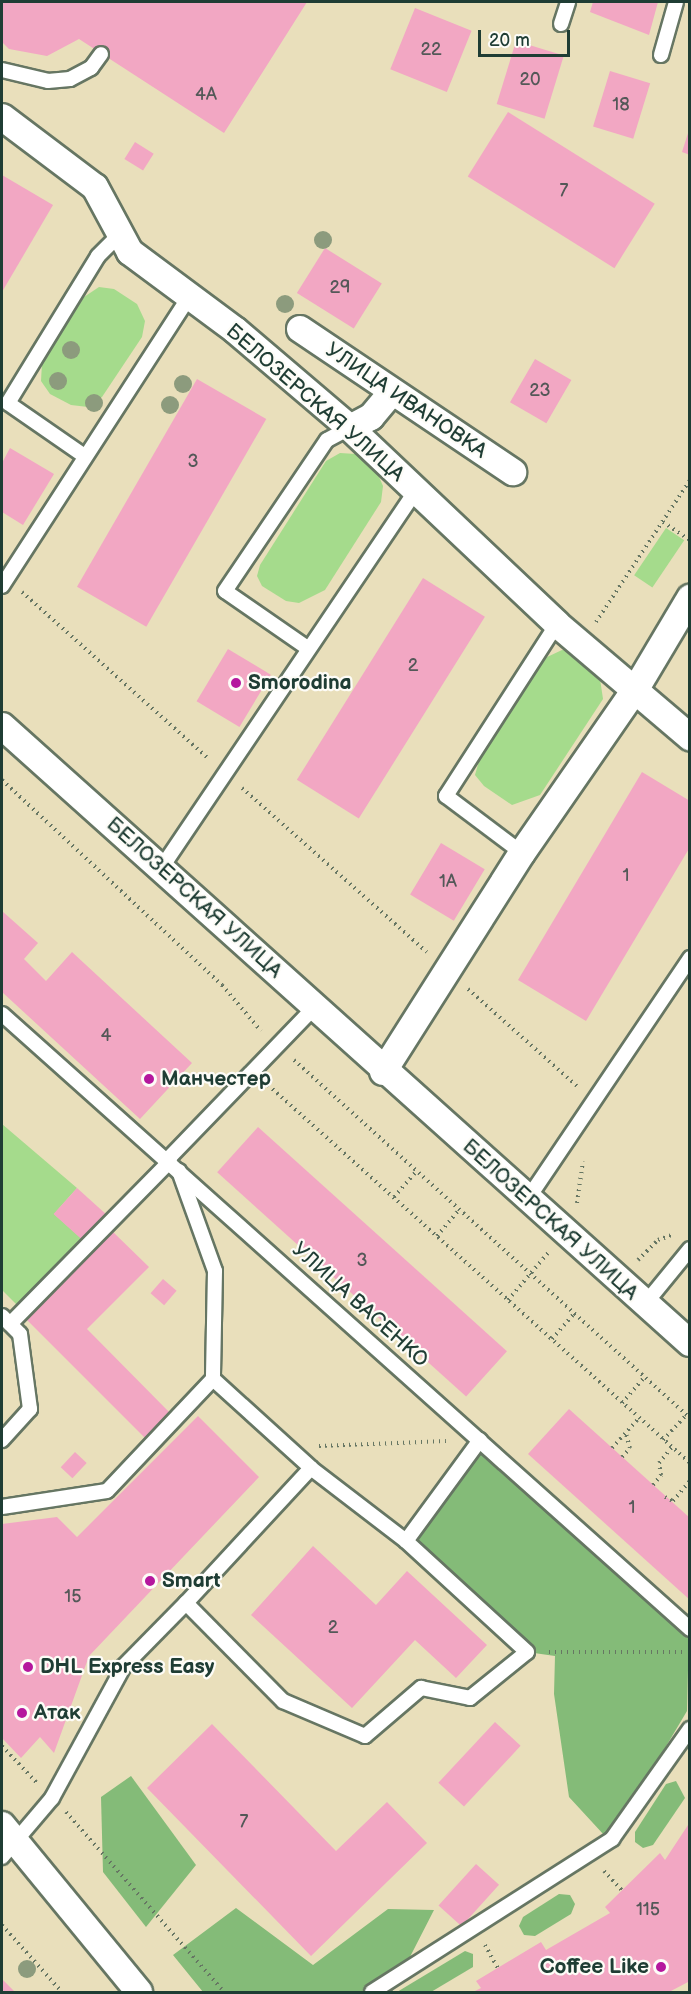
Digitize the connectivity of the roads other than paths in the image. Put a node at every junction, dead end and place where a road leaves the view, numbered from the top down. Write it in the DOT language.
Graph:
graph roads {
  1 [pos="568,2"];
  2 [pos="676,2"];
  3 [pos="561,24"];
  4 [pos="101,54"];
  5 [pos="661,55"];
  6 [pos="2,70"];
  7 [pos="2,117"];
  8 [pos="118,236"];
  9 [pos="188,299"];
  10 [pos="300,329"];
  11 [pos="391,393"];
  12 [pos="350,428"];
  13 [pos="83,455"];
  14 [pos="513,472"];
  15 [pos="415,492"];
  16 [pos="4,582"];
  17 [pos="690,598"];
  18 [pos="557,624"];
  19 [pos="306,647"];
  20 [pos="637,687"];
  21 [pos="2,726"];
  22 [pos="690,737"];
  23 [pos="522,853"];
  24 [pos="162,867"];
  25 [pos="690,958"];
  26 [pos="314,1008"];
  27 [pos="2,1014"];
  28 [pos="383,1072"];
  29 [pos="172,1164"];
  30 [pos="527,1200"];
  31 [pos="690,1249"];
  32 [pos="645,1304"];
  33 [pos="6,1320"];
  34 [pos="690,1343"];
  35 [pos="213,1379"];
  36 [pos="2,1440"];
  37 [pos="480,1440"];
  38 [pos="311,1468"];
  39 [pos="2,1507"];
  40 [pos="406,1541"];
  41 [pos="186,1603"];
  42 [pos="690,1629"];
  43 [pos="690,1729"];
  44 [pos="7,1842"];
  45 [pos="139,1992"];
  46 [pos="372,1992"];
  1 -- 3 [label="lane"];
  2 -- 5 [label="lane"];
  4 -- 6 [label="lane"];
  7 -- 8 [label="street, БЕЛОЗЕРСКАЯ УЛИЦА"];
  8 -- 9 [label="street, БЕЛОЗЕРСКАЯ УЛИЦА"];
  8 -- 13 [label="lane"];
  9 -- 12 [label="street, БЕЛОЗЕРСКАЯ УЛИЦА"];
  9 -- 13 [label="lane"];
  10 -- 11 [label="street, УЛИЦА ИВАНОВКА"];
  11 -- 12 [label="street"];
  11 -- 14 [label="street, УЛИЦА ИВАНОВКА"];
  12 -- 15 [label="street, БЕЛОЗЕРСКАЯ УЛИЦА"];
  12 -- 19 [label="lane"];
  13 -- 16 [label="lane"];
  15 -- 18 [label="street, БЕЛОЗЕРСКАЯ УЛИЦА"];
  15 -- 19 [label="lane"];
  17 -- 20 [label="street"];
  18 -- 20 [label="street, БЕЛОЗЕРСКАЯ УЛИЦА"];
  18 -- 23 [label="lane"];
  19 -- 24 [label="lane"];
  20 -- 22 [label="street, БЕЛОЗЕРСКАЯ УЛИЦА"];
  20 -- 23 [label="street"];
  21 -- 24 [label="street, БЕЛОЗЕРСКАЯ УЛИЦА"];
  23 -- 28 [label="street"];
  24 -- 26 [label="street, БЕЛОЗЕРСКАЯ УЛИЦА"];
  25 -- 30 [label="lane"];
  26 -- 28 [label="street, БЕЛОЗЕРСКАЯ УЛИЦА"];
  26 -- 29 [label="lane"];
  27 -- 29 [label="lane, УЛИЦА ВАСЕНКО"];
  28 -- 30 [label="street, БЕЛОЗЕРСКАЯ УЛИЦА"];
  29 -- 33 [label="lane"];
  29 -- 35 [label="lane"];
  29 -- 37 [label="lane, УЛИЦА ВАСЕНКО"];
  30 -- 32 [label="street, БЕЛОЗЕРСКАЯ УЛИЦА"];
  31 -- 32 [label="lane"];
  32 -- 34 [label="street, БЕЛОЗЕРСКАЯ УЛИЦА"];
  33 -- 36 [label="lane"];
  35 -- 38 [label="lane"];
  35 -- 39 [label="lane"];
  37 -- 40 [label="lane"];
  37 -- 42 [label="lane, УЛИЦА ВАСЕНКО"];
  38 -- 40 [label="lane"];
  38 -- 41 [label="lane"];
  40 -- 41 [label="lane"];
  41 -- 44 [label="lane"];
  43 -- 46 [label="lane"];
  44 -- 45 [label="street"];
}
